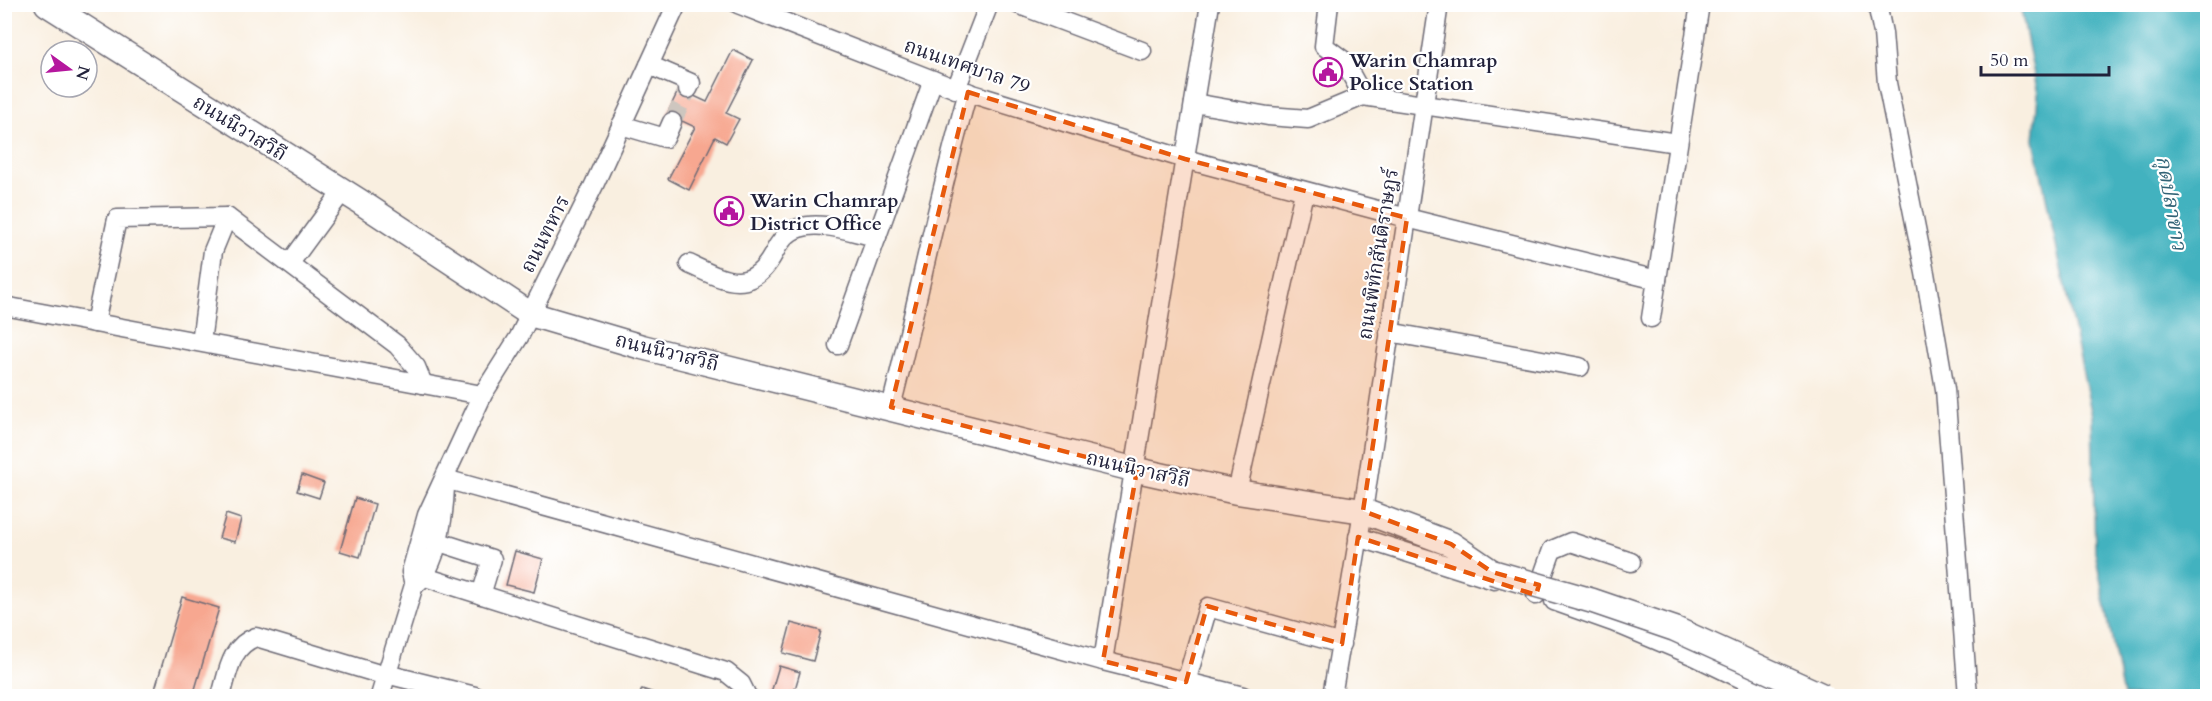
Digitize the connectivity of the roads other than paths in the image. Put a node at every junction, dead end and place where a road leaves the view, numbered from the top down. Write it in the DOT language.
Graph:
graph roads {
  1 [pos="47,4"];
  2 [pos="677,4"];
  3 [pos="738,4"];
  4 [pos="989,4"];
  5 [pos="1017,4"];
  6 [pos="1210,4"];
  7 [pos="1329,4"];
  8 [pos="1439,4"];
  9 [pos="1700,4"];
  10 [pos="1877,4"];
  11 [pos="1142,51"];
  12 [pos="649,65"];
  13 [pos="933,80"];
  14 [pos="688,89"];
  15 [pos="962,90"];
  16 [pos="1363,96"];
  17 [pos="1194,103"];
  18 [pos="1424,104"];
  19 [pos="672,122"];
  20 [pos="621,125"];
  21 [pos="1677,143"];
  22 [pos="1185,159"];
  23 [pos="342,192"];
  24 [pos="1304,192"];
  25 [pos="228,217"];
  26 [pos="1407,218"];
  27 [pos="877,237"];
  28 [pos="290,263"];
  29 [pos="689,264"];
  30 [pos="1657,280"];
  31 [pos="4,306"];
  32 [pos="530,314"];
  33 [pos="1651,318"];
  34 [pos="95,323"];
  35 [pos="1389,332"];
  36 [pos="201,342"];
  37 [pos="838,345"];
  38 [pos="1580,367"];
  39 [pos="423,384"];
  40 [pos="482,395"];
  41 [pos="891,407"];
  42 [pos="1137,470"];
  43 [pos="445,479"];
  44 [pos="1238,492"];
  45 [pos="1363,511"];
  46 [pos="1358,537"];
  47 [pos="436,542"];
  48 [pos="1631,562"];
  49 [pos="419,581"];
  50 [pos="481,595"];
  51 [pos="1536,595"];
  52 [pos="1342,644"];
  53 [pos="1104,661"];
  54 [pos="386,675"];
  55 [pos="1186,682"];
  56 [pos="1759,693"];
  57 [pos="221,696"];
  58 [pos="380,696"];
  59 [pos="475,696"];
  60 [pos="747,696"];
  61 [pos="1243,696"];
  62 [pos="1332,696"];
  63 [pos="1778,696"];
  64 [pos="1823,696"];
  65 [pos="1968,696"];
  1 -- 23 [label="main road, ถนนนิวาสวิถี"];
  2 -- 12 [label="street, ถนนทหาร"];
  3 -- 13 [label="street, ถนนเทศบาล 79"];
  4 -- 15 [label="street"];
  5 -- 11 [label="street"];
  6 -- 17 [label="street"];
  7 -- 16 [label="street"];
  8 -- 18 [label="street, ถนนพิทักสันติราษฎร์"];
  9 -- 21 [label="street"];
  10 -- 65 [label="street"];
  12 -- 14 [label="street"];
  12 -- 20 [label="street, ถนนทหาร"];
  13 -- 15 [label="street, ถนนเทศบาล 79"];
  13 -- 27 [label="street"];
  15 -- 22 [label="street, ถนนเทศบาล 79"];
  15 -- 41 [label="street"];
  16 -- 17 [label="street"];
  16 -- 18 [label="street"];
  17 -- 22 [label="street"];
  18 -- 21 [label="street"];
  18 -- 26 [label="street, ถนนพิทักสันติราษฎร์"];
  19 -- 20 [label="street"];
  20 -- 32 [label="street, ถนนทหาร"];
  21 -- 30 [label="street"];
  22 -- 24 [label="street, ถนนเทศบาล 79"];
  22 -- 42 [label="street"];
  23 -- 28 [label="street"];
  23 -- 32 [label="main road, ถนนนิวาสวิถี"];
  24 -- 26 [label="street, ถนนเทศบาล 79"];
  24 -- 44 [label="street"];
  25 -- 28 [label="street"];
  25 -- 34 [label="street"];
  25 -- 36 [label="street"];
  26 -- 30 [label="street, ถนนเทศบาล 79"];
  26 -- 35 [label="street, ถนนพิทักสันติราษฎร์"];
  27 -- 29 [label="street"];
  27 -- 37 [label="street"];
  28 -- 39 [label="street"];
  30 -- 33 [label="street"];
  31 -- 34 [label="street"];
  32 -- 40 [label="street, ถนนทหาร"];
  32 -- 41 [label="main road, ถนนนิวาสวิถี"];
  34 -- 36 [label="street"];
  35 -- 38 [label="street"];
  35 -- 45 [label="street, ถนนพิทักสันติราษฎร์"];
  36 -- 39 [label="street"];
  39 -- 40 [label="street"];
  40 -- 43 [label="street, ถนนทหาร"];
  41 -- 42 [label="main road, ถนนนิวาสวิถี"];
  42 -- 44 [label="main road, ถนนนิวาสวิถี"];
  42 -- 53 [label="street"];
  43 -- 47 [label="street"];
  43 -- 49 [label="street, ถนนทหาร"];
  43 -- 53 [label="street"];
  44 -- 45 [label="main road, ถนนนิวาสวิถี"];
  45 -- 46 [label="street, ถนนพิทักสันติราษฎร์"];
  45 -- 64 [label="main road, ถนนนิวาสวิถี, bridge"];
  46 -- 51 [label="street"];
  46 -- 52 [label="street, ถนนพิทักสันติราษฎร์"];
  47 -- 49 [label="street"];
  47 -- 50 [label="street"];
  48 -- 51 [label="street"];
  49 -- 50 [label="street"];
  49 -- 54 [label="street"];
  50 -- 60 [label="street"];
  51 -- 56 [label="street"];
  52 -- 55 [label="street"];
  52 -- 62 [label="street, ถนนพิทักสันติราษฎร์"];
  53 -- 55 [label="street"];
  54 -- 57 [label="street"];
  54 -- 58 [label="street"];
  54 -- 59 [label="street"];
  55 -- 61 [label="street"];
  56 -- 63 [label="street"];
}
